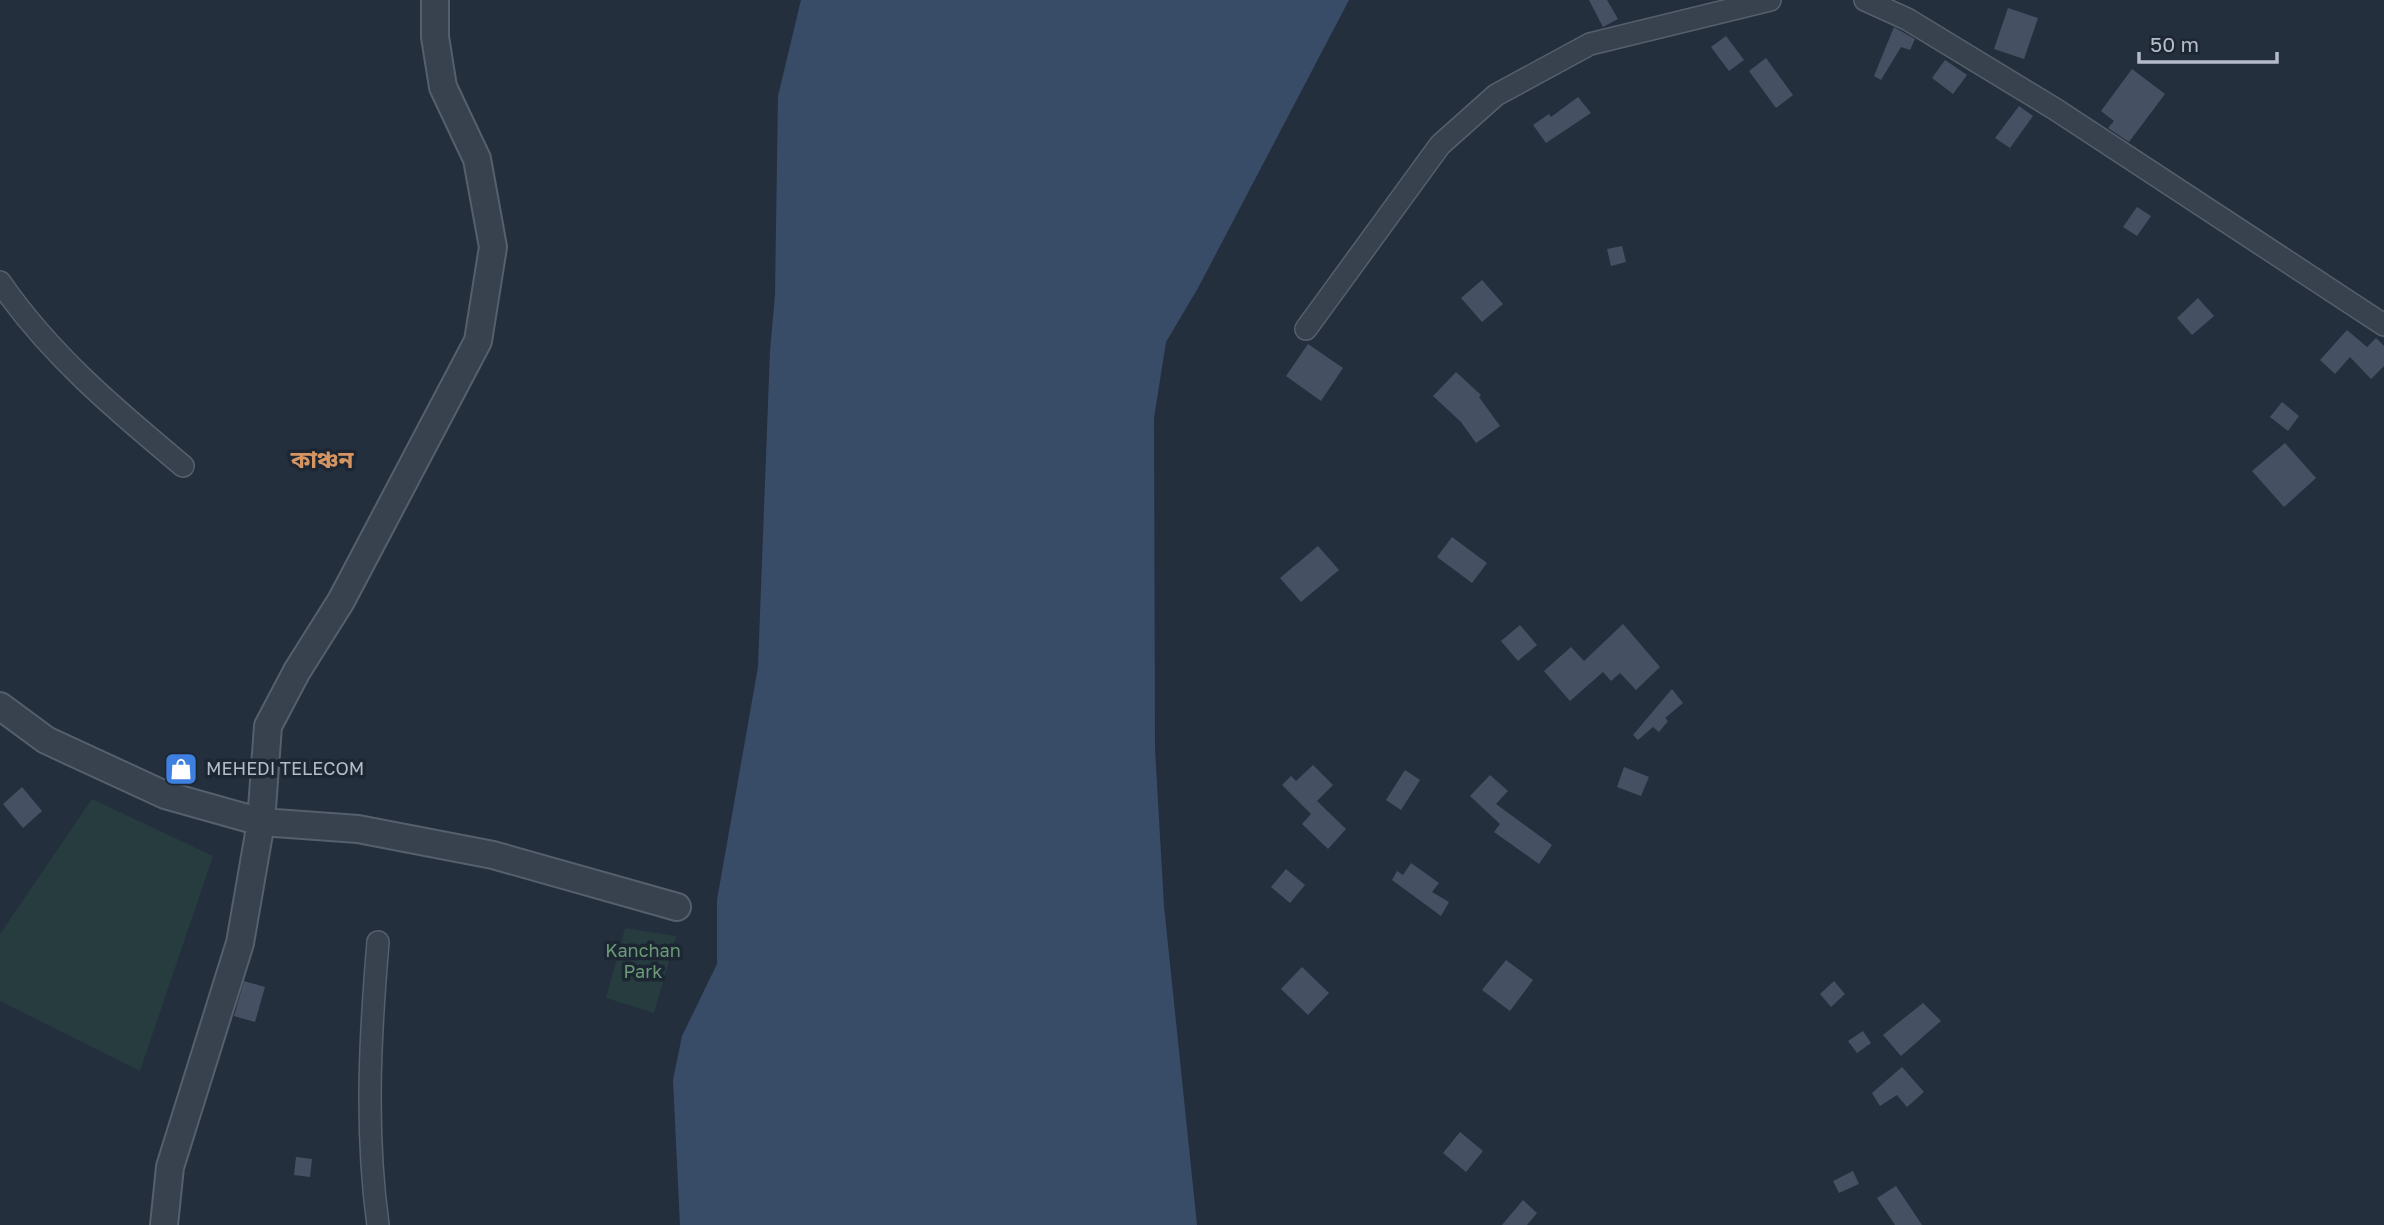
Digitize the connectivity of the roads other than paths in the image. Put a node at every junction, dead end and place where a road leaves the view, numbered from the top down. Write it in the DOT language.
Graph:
graph roads {
  1 [pos="435,0"];
  2 [pos="1770,0"];
  3 [pos="1865,0"];
  4 [pos="0,282"];
  5 [pos="2384,325"];
  6 [pos="1306,329"];
  7 [pos="183,466"];
  8 [pos="0,706"];
  9 [pos="261,822"];
  10 [pos="677,907"];
  11 [pos="378,942"];
  12 [pos="164,1225"];
  13 [pos="377,1225"];
  1 -- 9 [label="street"];
  2 -- 6 [label="street"];
  3 -- 5 [label="street"];
  4 -- 7 [label="street"];
  8 -- 9 [label="street"];
  9 -- 10 [label="street"];
  9 -- 12 [label="street"];
  11 -- 13 [label="street"];
}
